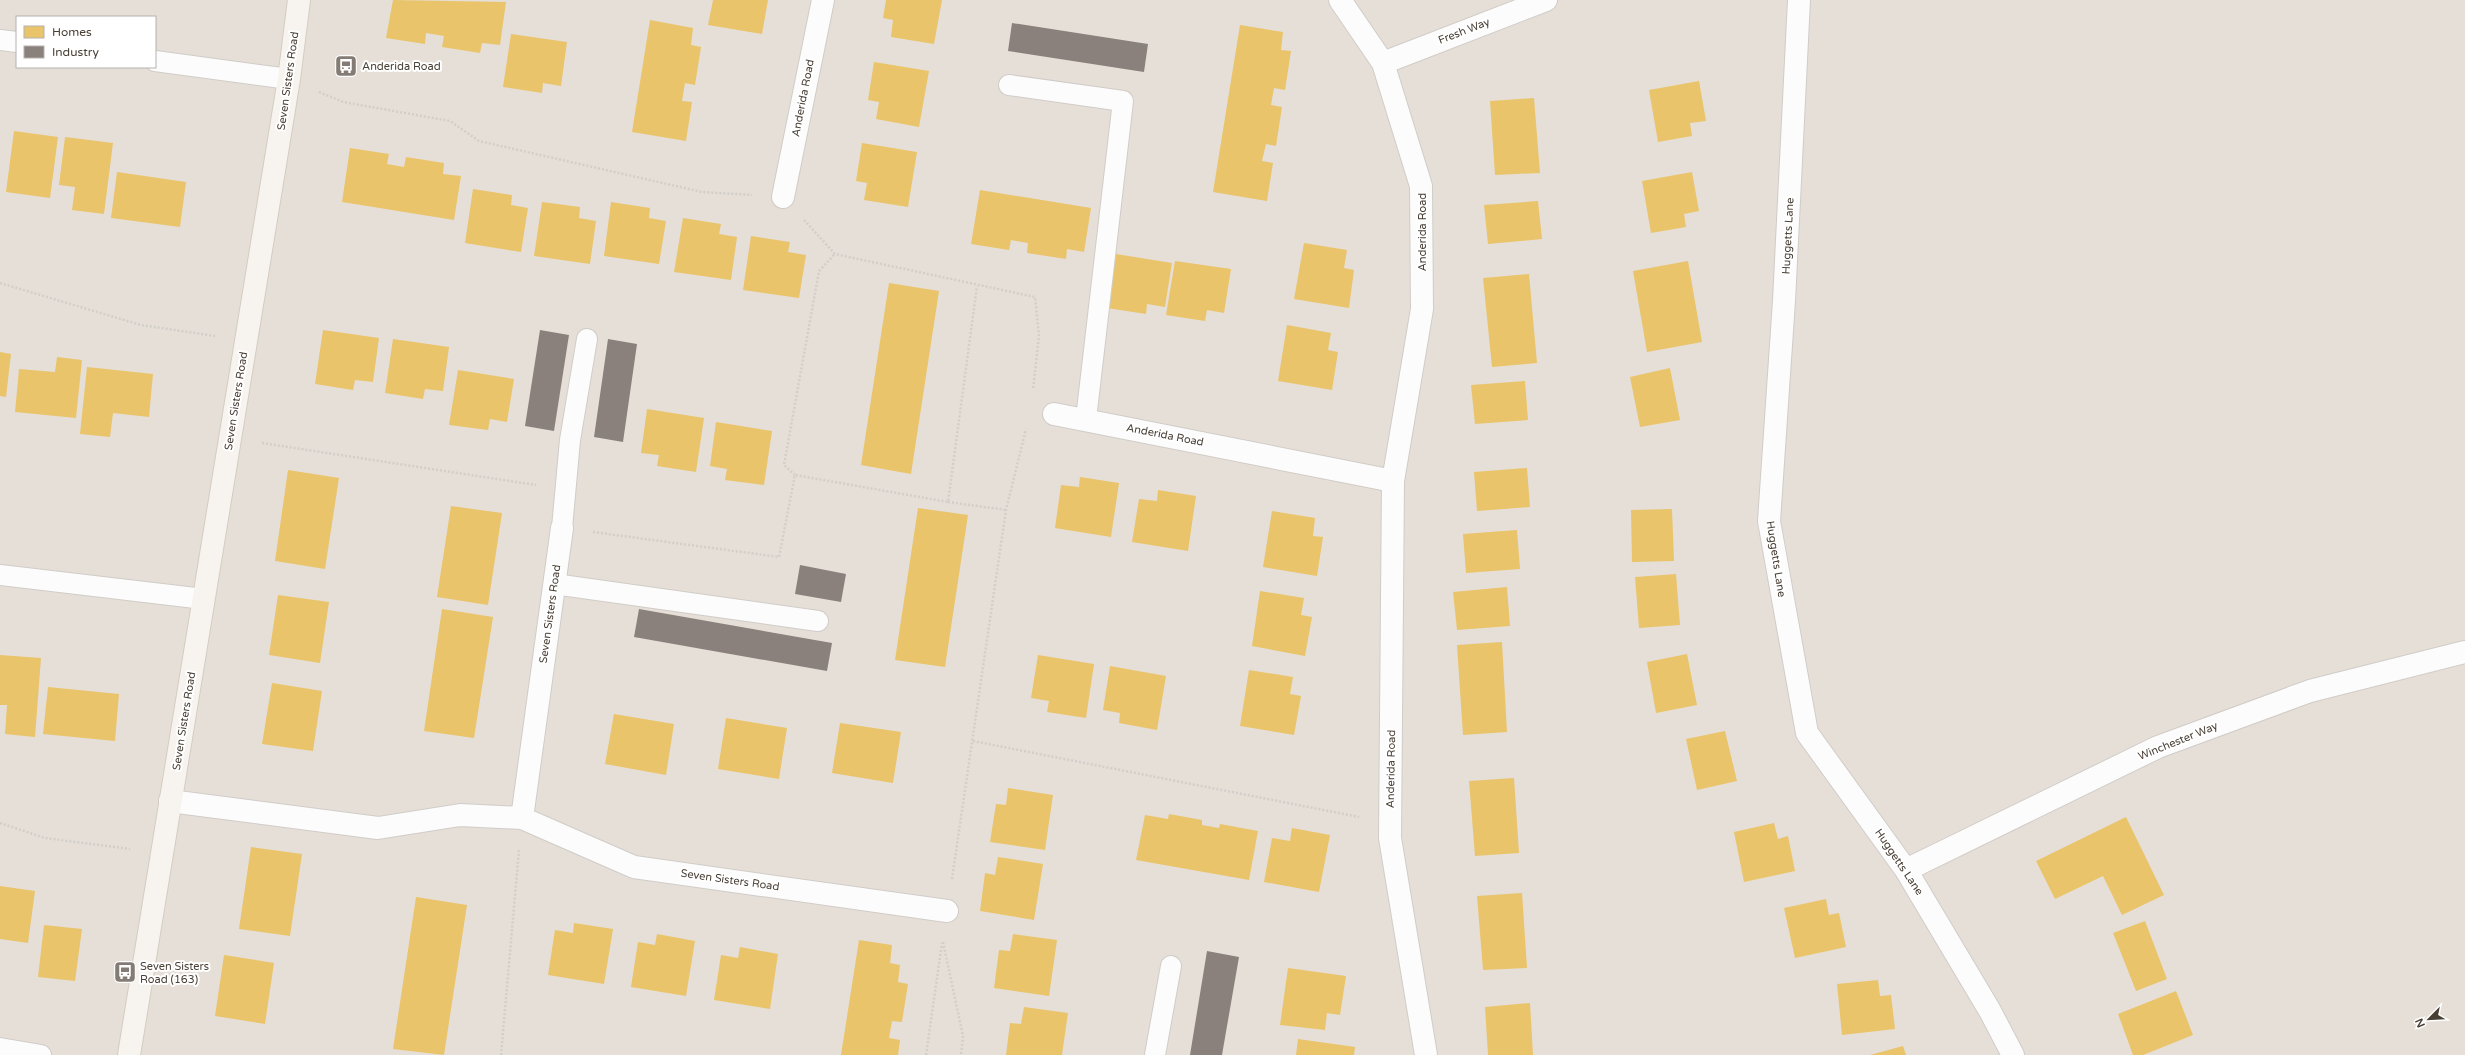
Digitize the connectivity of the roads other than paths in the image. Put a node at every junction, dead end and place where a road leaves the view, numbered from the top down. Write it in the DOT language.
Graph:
graph roads {
  1 [pos="299,0"];
  2 [pos="823,0"];
  3 [pos="1340,0"];
  4 [pos="1546,0"];
  5 [pos="1799,0"];
  6 [pos="0,40"];
  7 [pos="16,42"];
  8 [pos="156,61"];
  9 [pos="1383,63"];
  10 [pos="289,79"];
  11 [pos="1009,85"];
  12 [pos="783,197"];
  13 [pos="587,339"];
  14 [pos="1054,414"];
  15 [pos="1086,419"];
  16 [pos="1394,481"];
  17 [pos="562,528"];
  18 [pos="0,575"];
  19 [pos="554,584"];
  20 [pos="204,599"];
  21 [pos="818,621"];
  22 [pos="2465,652"];
  23 [pos="170,801"];
  24 [pos="522,818"];
  25 [pos="1906,870"];
  26 [pos="947,911"];
  27 [pos="1171,966"];
  28 [pos="0,1048"];
  29 [pos="41,1055"];
  30 [pos="129,1055"];
  31 [pos="1155,1055"];
  32 [pos="1426,1055"];
  33 [pos="2013,1055"];
  1 -- 10 [label="street, Seven Sisters Road"];
  2 -- 12 [label="street, Anderida Road"];
  3 -- 9 [label="street, Anderida Road"];
  4 -- 9 [label="street, Fresh Way"];
  5 -- 25 [label="street, Huggetts Lane"];
  6 -- 7 [label="lane"];
  8 -- 10 [label="lane"];
  9 -- 16 [label="street, Anderida Road"];
  10 -- 20 [label="street, Seven Sisters Road"];
  11 -- 15 [label="lane"];
  13 -- 17 [label="lane"];
  14 -- 15 [label="street, Anderida Road"];
  15 -- 16 [label="street, Anderida Road"];
  16 -- 32 [label="street, Anderida Road"];
  17 -- 19 [label="street, Seven Sisters Road"];
  18 -- 20 [label="lane"];
  19 -- 21 [label="lane"];
  19 -- 24 [label="street, Seven Sisters Road"];
  20 -- 23 [label="street, Seven Sisters Road"];
  22 -- 25 [label="street, Winchester Way"];
  23 -- 24 [label="street, Seven Sisters Road"];
  23 -- 30 [label="street, Seven Sisters Road"];
  24 -- 26 [label="street, Seven Sisters Road"];
  25 -- 33 [label="street, Huggetts Lane"];
  27 -- 31 [label="lane"];
  28 -- 29 [label="lane"];
}
